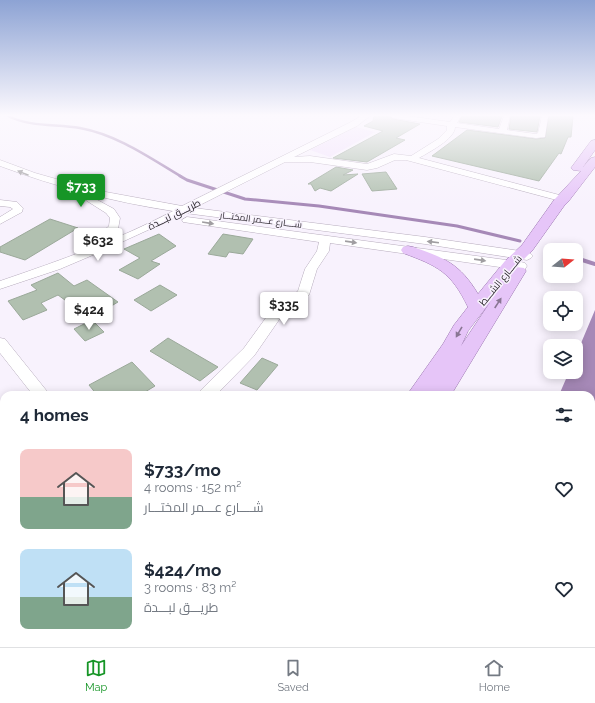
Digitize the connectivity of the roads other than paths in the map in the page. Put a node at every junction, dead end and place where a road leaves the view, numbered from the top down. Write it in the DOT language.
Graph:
graph roads {
  1 [pos="299,146"];
  2 [pos="310,146"];
  3 [pos="431,146"];
  4 [pos="593,146"];
  5 [pos="413,158"];
  6 [pos="282,160"];
  7 [pos="595,160"];
  8 [pos="0,164"];
  9 [pos="0,172"];
  10 [pos="90,199"];
  11 [pos="561,199"];
  12 [pos="0,202"];
  13 [pos="183,210"];
  14 [pos="169,212"];
  15 [pos="156,214"];
  16 [pos="0,221"];
  17 [pos="325,239"];
  18 [pos="99,240"];
  19 [pos="408,250"];
  20 [pos="521,258"];
  21 [pos="0,278"];
  22 [pos="0,285"];
  23 [pos="477,308"];
  24 [pos="0,343"];
  25 [pos="39,391"];
  26 [pos="210,391"];
  27 [pos="421,391"];
  28 [pos="442,391"];
  1 -- 14 [label="street, طريـــق لبـــدة"];
  2 -- 6 [label="street, طريـــق لبـــدة"];
  3 -- 5 [label="street"];
  4 -- 11 [label="main road"];
  5 -- 6 [label="street"];
  5 -- 11 [label="street"];
  6 -- 13 [label="street, طريـــق لبـــدة"];
  7 -- 11 [label="main road"];
  14 -- 8 [label="street, شــــارع عـــمر المختـــار, one-way"];
  9 -- 10 [label="street"];
  10 -- 15 [label="street"];
  10 -- 18 [label="street"];
  11 -- 20 [label="main road"];
  12 -- 16 [label="street"];
  13 -- 14 [label="street, طريـــق لبـــدة"];
  20 -- 13 [label="street, شــــارع عـــمر المختـــار, one-way"];
  14 -- 15 [label="street, طريـــق لبـــدة"];
  14 -- 17 [label="street, شــــارع عـــمر المختـــار, one-way"];
  14 -- 22 [label="street, طريـــق لبـــدة"];
  15 -- 18 [label="street, طريـــق لبـــدة"];
  17 -- 19 [label="street, شــــارع عـــمر المختـــار, one-way"];
  17 -- 26 [label="street"];
  18 -- 21 [label="street, طريـــق لبـــدة"];
  19 -- 20 [label="street, شــــارع عـــمر المختـــار, one-way"];
  19 -- 23 [label="main road"];
  20 -- 23 [label="main road, شــــارع الشـــط"];
  28 -- 20 [label="main road, شــــارع الشـــط, one-way"];
  23 -- 27 [label="main road, شــــارع الشـــط, one-way"];
  24 -- 25 [label="street"];
}
